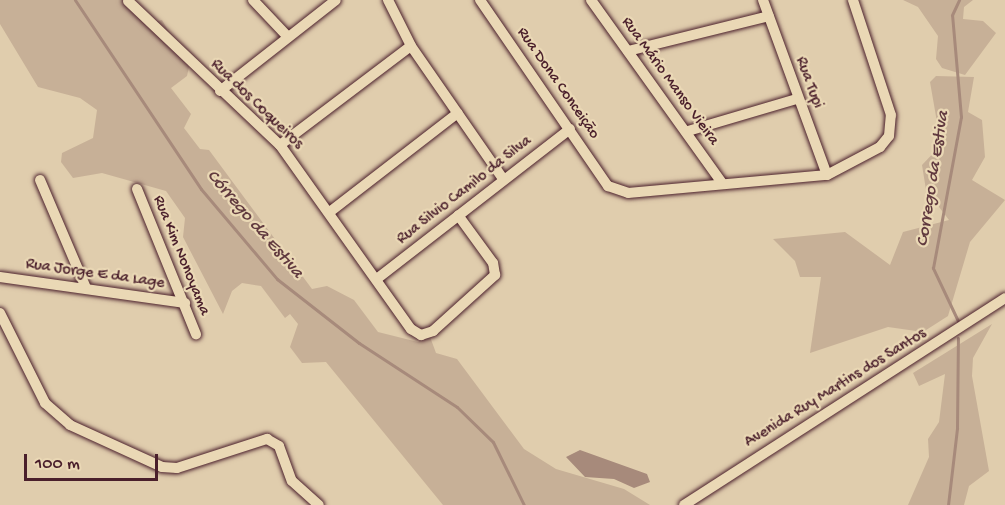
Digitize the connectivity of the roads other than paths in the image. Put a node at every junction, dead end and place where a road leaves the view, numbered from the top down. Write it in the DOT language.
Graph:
graph roads {
  1 [pos="252,0"];
  2 [pos="336,0"];
  3 [pos="388,0"];
  4 [pos="480,0"];
  5 [pos="591,0"];
  6 [pos="763,0"];
  7 [pos="853,0"];
  8 [pos="128,1"];
  9 [pos="769,16"];
  10 [pos="288,37"];
  11 [pos="411,46"];
  12 [pos="628,51"];
  13 [pos="220,91"];
  14 [pos="797,99"];
  15 [pos="458,114"];
  16 [pos="570,129"];
  17 [pos="688,131"];
  18 [pos="280,145"];
  19 [pos="827,176"];
  20 [pos="40,180"];
  21 [pos="503,180"];
  22 [pos="722,183"];
  23 [pos="137,189"];
  24 [pos="331,211"];
  25 [pos="458,215"];
  26 [pos="0,277"];
  27 [pos="378,278"];
  28 [pos="86,288"];
  29 [pos="1005,298"];
  30 [pos="185,303"];
  31 [pos="0,314"];
  32 [pos="196,334"];
  33 [pos="319,505"];
  34 [pos="684,505"];
  1 -- 10 [label="street"];
  2 -- 10 [label="street"];
  3 -- 11 [label="street"];
  4 -- 16 [label="street, Rua Dona Conceição"];
  5 -- 12 [label="street, Rua Mário Manso Vieira"];
  6 -- 9 [label="street, Rua Tupi"];
  7 -- 19 [label="street"];
  8 -- 13 [label="street, Rua dos Coqueiros"];
  9 -- 12 [label="street"];
  9 -- 14 [label="street, Rua Tupi"];
  10 -- 13 [label="street"];
  11 -- 15 [label="street"];
  11 -- 18 [label="street"];
  12 -- 17 [label="street, Rua Mário Manso Vieira"];
  13 -- 18 [label="street, Rua dos Coqueiros"];
  14 -- 17 [label="street"];
  14 -- 19 [label="street, Rua Tupi"];
  15 -- 21 [label="street"];
  15 -- 24 [label="street"];
  16 -- 21 [label="street, Rua Silvio Camilo da Silva"];
  16 -- 22 [label="street, Rua Dona Conceição"];
  17 -- 22 [label="street, Rua Mário Manso Vieira"];
  18 -- 24 [label="street, Rua dos Coqueiros"];
  19 -- 22 [label="street"];
  20 -- 28 [label="street"];
  21 -- 25 [label="street, Rua Silvio Camilo da Silva"];
  23 -- 30 [label="street, Rua Kim Nonoyama"];
  24 -- 27 [label="street, Rua dos Coqueiros"];
  25 -- 27 [label="street, Rua Silvio Camilo da Silva"];
  25 -- 27 [label="street, Rua dos Coqueiros"];
  26 -- 28 [label="street, Rua Jorge E da Lage"];
  28 -- 30 [label="street, Rua Jorge E da Lage"];
  29 -- 34 [label="street, Avenida Ruy Martins dos Santos"];
  30 -- 32 [label="street, Rua Kim Nonoyama"];
  31 -- 33 [label="street"];
}
